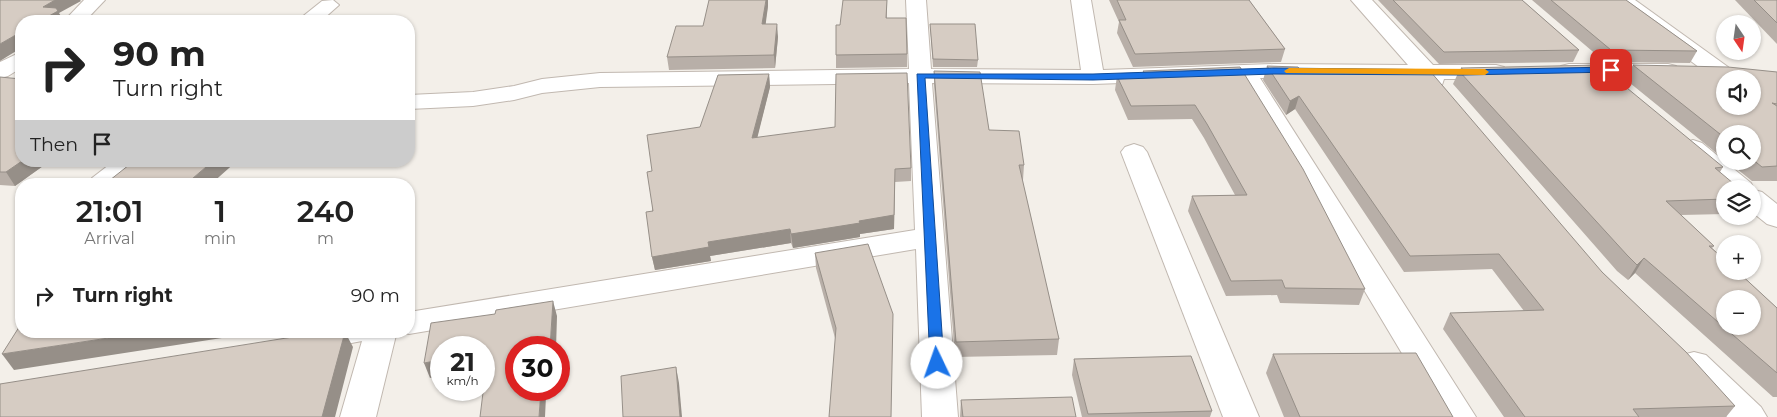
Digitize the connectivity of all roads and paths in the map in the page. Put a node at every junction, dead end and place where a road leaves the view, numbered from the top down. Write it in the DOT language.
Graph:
graph roads {
  1 [pos="95,0"];
  2 [pos="916,0"];
  3 [pos="1081,0"];
  4 [pos="1361,0"];
  5 [pos="1622,0"];
  6 [pos="329,5"];
  7 [pos="80,15"];
  8 [pos="316,15"];
  9 [pos="1576,51"];
  10 [pos="15,62"];
  11 [pos="1598,70"];
  12 [pos="0,71"];
  13 [pos="1549,71"];
  14 [pos="1245,72"];
  15 [pos="1427,72"];
  16 [pos="1520,72"];
  17 [pos="920,76"];
  18 [pos="1093,77"];
  19 [pos="0,81"];
  20 [pos="15,82"];
  21 [pos="1628,95"];
  22 [pos="1453,101"];
  23 [pos="415,102"];
  24 [pos="1673,133"];
  25 [pos="1134,152"];
  26 [pos="123,167"];
  27 [pos="109,178"];
  28 [pos="1731,180"];
  29 [pos="930,237"];
  30 [pos="415,322"];
  31 [pos="312,338"];
  32 [pos="379,338"];
  33 [pos="280,343"];
  34 [pos="1677,348"];
  35 [pos="358,417"];
  36 [pos="940,417"];
  37 [pos="1241,417"];
  38 [pos="1458,417"];
  39 [pos="1749,417"];
  1 -- 7 [label="street"];
  2 -- 17 [label="street"];
  3 -- 18 [label="street"];
  4 -- 15 [label="street"];
  5 -- 11 [label="street"];
  6 -- 8 [label="street"];
  9 -- 11 [label="street"];
  10 -- 12 [label="street"];
  11 -- 13 [label="street"];
  11 -- 21 [label="street"];
  14 -- 15 [label="street"];
  14 -- 18 [label="street"];
  14 -- 38 [label="street"];
  15 -- 16 [label="street"];
  15 -- 22 [label="street"];
  17 -- 18 [label="street"];
  17 -- 23 [label="street"];
  17 -- 29 [label="street"];
  19 -- 20 [label="street"];
  24 -- 28 [label="street"];
  25 -- 37 [label="street"];
  26 -- 27 [label="street"];
  29 -- 30 [label="street"];
  29 -- 36 [label="street"];
  31 -- 33 [label="street"];
  32 -- 35 [label="street"];
  34 -- 39 [label="street"];
}
